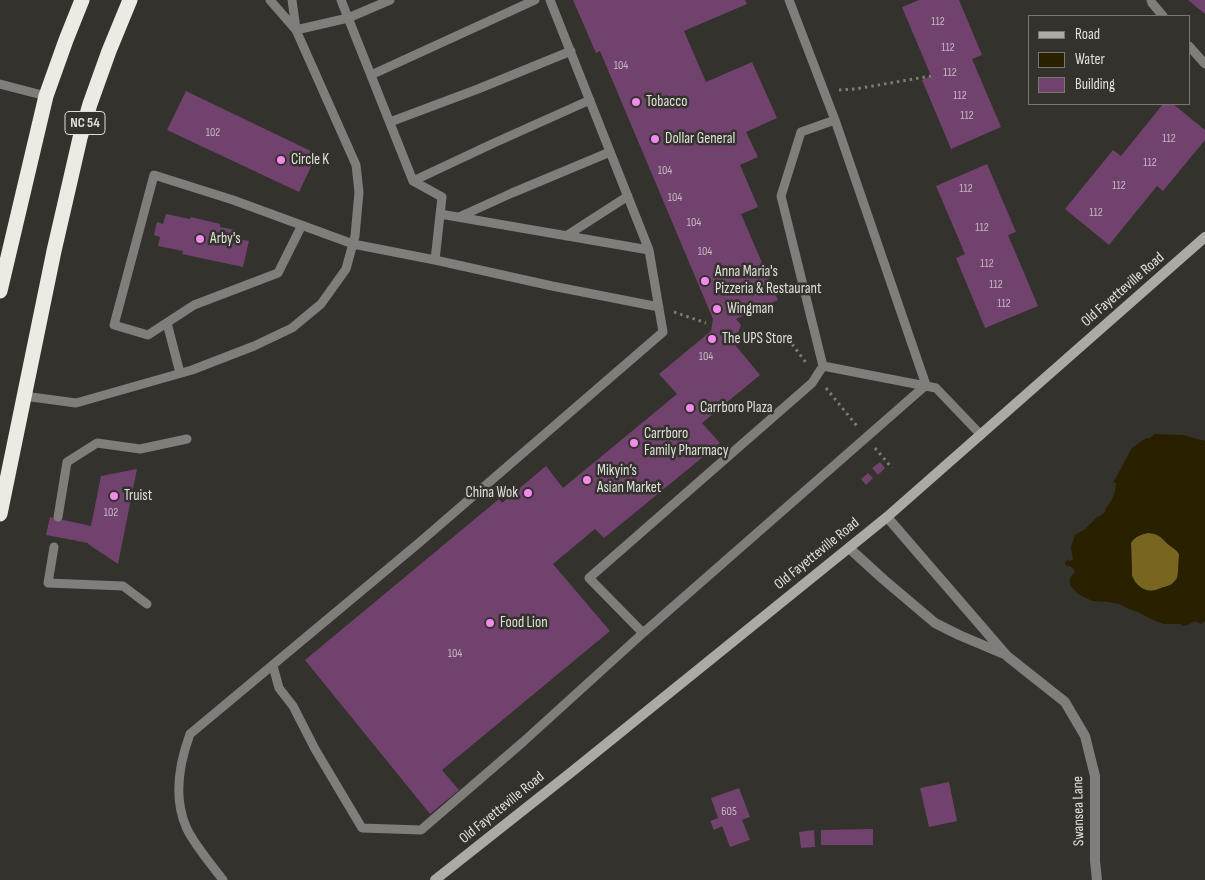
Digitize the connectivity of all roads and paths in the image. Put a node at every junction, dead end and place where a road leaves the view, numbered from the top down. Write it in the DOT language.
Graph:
graph roads {
  1 [pos="82,0"];
  2 [pos="130,0"];
  3 [pos="270,0"];
  4 [pos="292,0"];
  5 [pos="341,0"];
  6 [pos="390,0"];
  7 [pos="535,0"];
  8 [pos="550,0"];
  9 [pos="789,0"];
  10 [pos="1151,0"];
  11 [pos="1162,15"];
  12 [pos="348,18"];
  13 [pos="296,30"];
  14 [pos="1190,47"];
  15 [pos="570,51"];
  16 [pos="1205,64"];
  17 [pos="371,74"];
  18 [pos="931,76"];
  19 [pos="0,84"];
  20 [pos="823,90"];
  21 [pos="46,96"];
  22 [pos="590,100"];
  23 [pos="835,120"];
  24 [pos="390,122"];
  25 [pos="610,152"];
  26 [pos="413,181"];
  27 [pos="628,196"];
  28 [pos="440,214"];
  29 [pos="459,217"];
  30 [pos="302,225"];
  31 [pos="566,236"];
  32 [pos="1205,237"];
  33 [pos="353,244"];
  34 [pos="650,250"];
  35 [pos="435,260"];
  36 [pos="0,290"];
  37 [pos="659,307"];
  38 [pos="167,323"];
  39 [pos="706,323"];
  40 [pos="823,366"];
  41 [pos="180,373"];
  42 [pos="926,385"];
  43 [pos="24,396"];
  44 [pos="981,435"];
  45 [pos="187,439"];
  46 [pos="0,514"];
  47 [pos="58,517"];
  48 [pos="886,517"];
  49 [pos="54,546"];
  50 [pos="849,548"];
  51 [pos="147,604"];
  52 [pos="643,633"];
  53 [pos="1007,656"];
  54 [pos="273,666"];
  55 [pos="223,880"];
  56 [pos="435,880"];
  57 [pos="1097,880"];
  1 -- 21 [label="highway, NC 54"];
  2 -- 43 [label="highway, NC 54"];
  3 -- 13 [label="lane"];
  4 -- 13 [label="lane"];
  5 -- 12 [label="lane"];
  6 -- 12 [label="lane"];
  7 -- 17 [label="lane"];
  8 -- 15 [label="lane"];
  9 -- 20 [label="lane"];
  10 -- 11 [label="lane"];
  12 -- 13 [label="lane"];
  12 -- 17 [label="lane"];
  13 -- 33 [label="lane"];
  14 -- 16 [label="lane"];
  15 -- 22 [label="lane"];
  15 -- 24 [label="lane"];
  17 -- 24 [label="lane"];
  18 -- 20 [label="path"];
  19 -- 21 [label="lane"];
  20 -- 23 [label="lane"];
  21 -- 36 [label="highway, NC 54"];
  22 -- 25 [label="lane"];
  22 -- 26 [label="lane"];
  23 -- 40 [label="lane"];
  23 -- 42 [label="lane"];
  24 -- 26 [label="lane"];
  25 -- 27 [label="lane"];
  25 -- 29 [label="lane"];
  26 -- 28 [label="lane"];
  27 -- 31 [label="lane"];
  27 -- 34 [label="lane"];
  28 -- 29 [label="lane"];
  28 -- 35 [label="lane"];
  29 -- 31 [label="lane"];
  30 -- 33 [label="lane"];
  30 -- 38 [label="lane"];
  30 -- 38 [label="lane"];
  31 -- 34 [label="lane"];
  32 -- 44 [label="street, Old Fayetteville Road"];
  33 -- 35 [label="lane"];
  33 -- 41 [label="lane"];
  34 -- 37 [label="lane"];
  35 -- 37 [label="lane"];
  37 -- 39 [label="path"];
  37 -- 54 [label="lane"];
  38 -- 41 [label="lane"];
  40 -- 42 [label="lane"];
  40 -- 52 [label="lane"];
  41 -- 43 [label="lane"];
  42 -- 44 [label="lane"];
  42 -- 52 [label="lane"];
  43 -- 46 [label="highway, NC 54"];
  44 -- 48 [label="street, Old Fayetteville Road"];
  45 -- 47 [label="lane"];
  48 -- 50 [label="street, Old Fayetteville Road"];
  48 -- 53 [label="street, Swansea Lane"];
  49 -- 51 [label="lane"];
  50 -- 53 [label="street, Swansea Lane"];
  50 -- 56 [label="street, Old Fayetteville Road"];
  52 -- 54 [label="lane"];
  53 -- 57 [label="street, Swansea Lane"];
  54 -- 55 [label="lane"];
}
